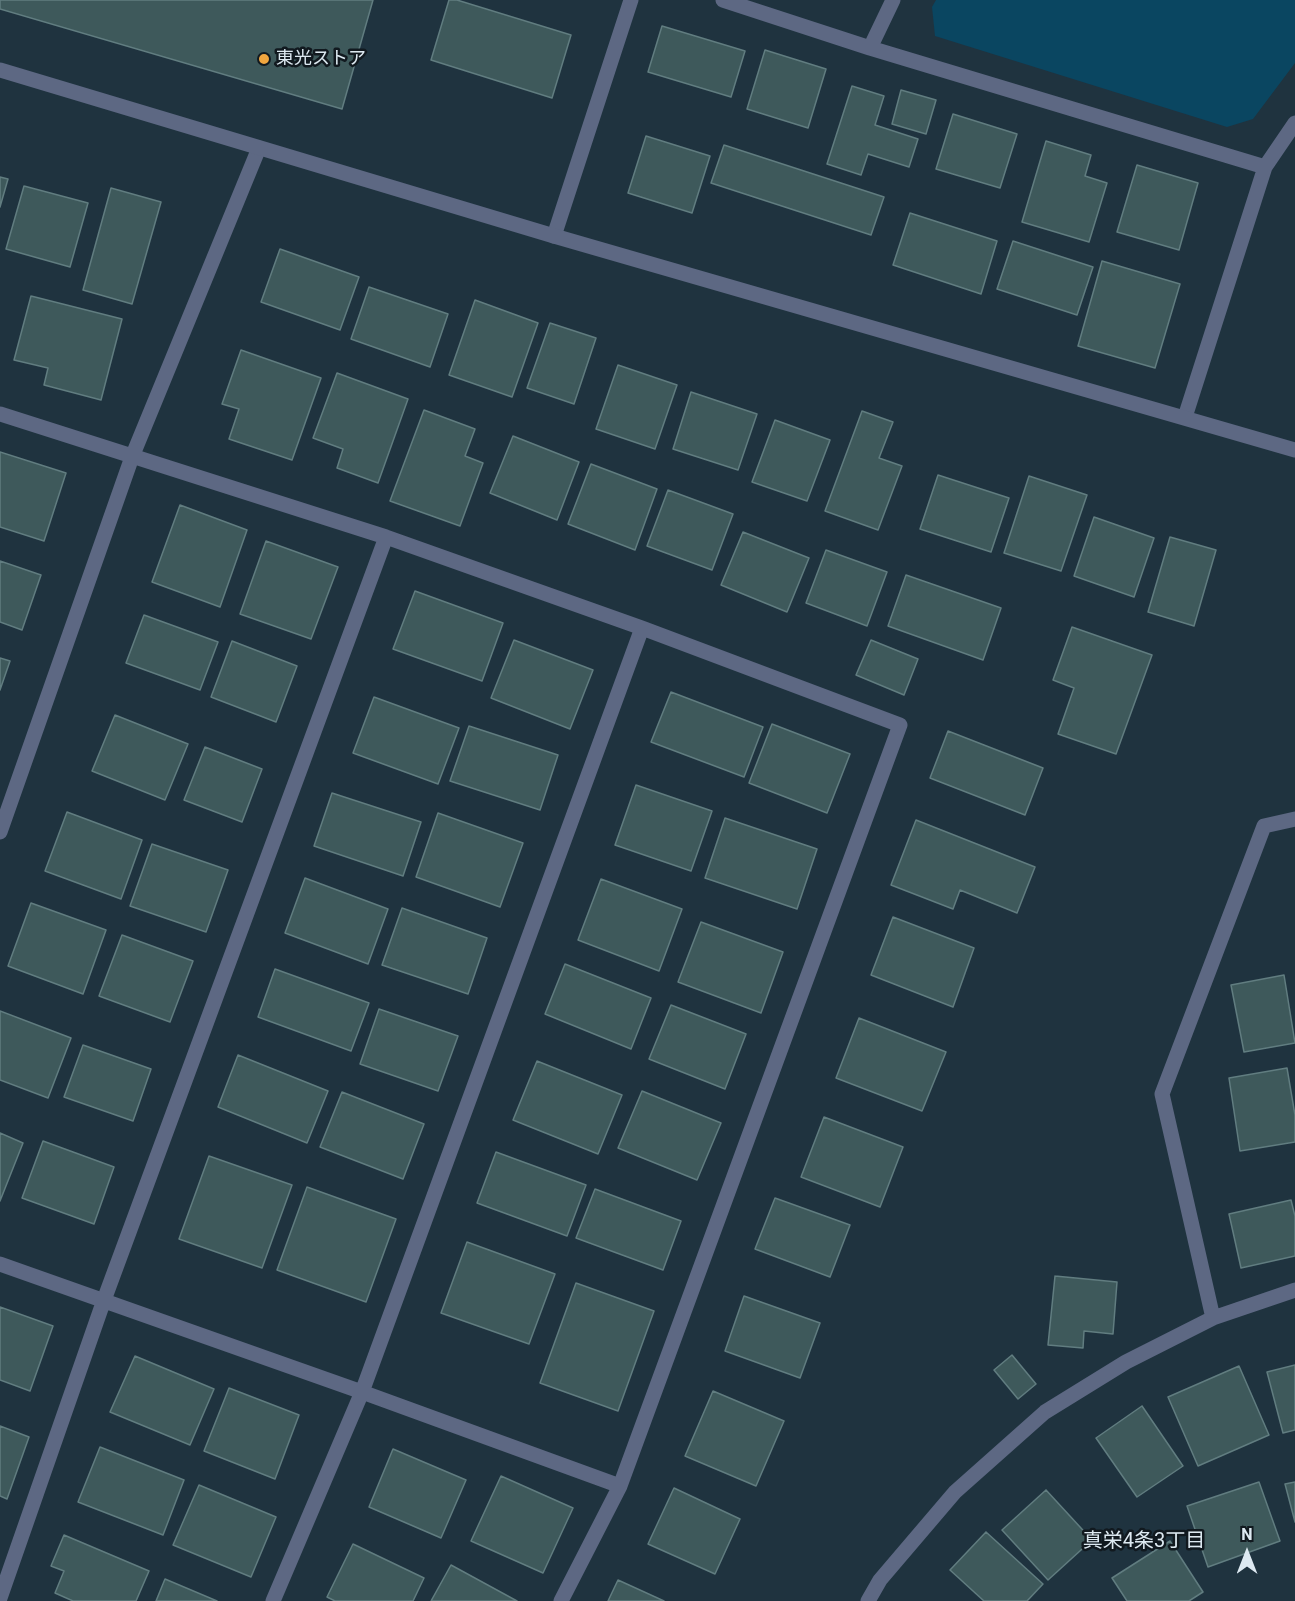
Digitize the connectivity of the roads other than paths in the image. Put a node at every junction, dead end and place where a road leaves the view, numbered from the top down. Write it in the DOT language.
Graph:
graph roads {
  1 [pos="631,0"];
  2 [pos="723,0"];
  3 [pos="893,0"];
  4 [pos="870,48"];
  5 [pos="0,70"];
  6 [pos="1295,123"];
  7 [pos="259,148"];
  8 [pos="1265,167"];
  9 [pos="554,236"];
  10 [pos="0,414"];
  11 [pos="1185,417"];
  12 [pos="1295,450"];
  13 [pos="132,457"];
  14 [pos="386,537"];
  15 [pos="642,628"];
  16 [pos="1295,819"];
  17 [pos="0,832"];
  18 [pos="0,1264"];
  19 [pos="1295,1290"];
  20 [pos="104,1300"];
  21 [pos="1213,1318"];
  22 [pos="362,1392"];
  23 [pos="620,1486"];
  24 [pos="0,1598"];
  25 [pos="273,1601"];
  26 [pos="561,1601"];
  27 [pos="868,1601"];
  1 -- 9 [label="street"];
  2 -- 4 [label="street"];
  3 -- 4 [label="street"];
  4 -- 8 [label="street"];
  5 -- 7 [label="street"];
  6 -- 8 [label="street"];
  7 -- 9 [label="street"];
  7 -- 13 [label="street"];
  8 -- 11 [label="street"];
  9 -- 11 [label="street"];
  10 -- 13 [label="street"];
  11 -- 12 [label="street"];
  13 -- 14 [label="street"];
  13 -- 17 [label="street"];
  14 -- 15 [label="street"];
  14 -- 20 [label="street"];
  15 -- 22 [label="street"];
  15 -- 23 [label="street"];
  16 -- 21 [label="street"];
  18 -- 20 [label="street"];
  19 -- 21 [label="street"];
  20 -- 22 [label="street"];
  20 -- 24 [label="street"];
  21 -- 27 [label="street"];
  22 -- 23 [label="street"];
  22 -- 25 [label="street"];
  23 -- 26 [label="street"];
}
